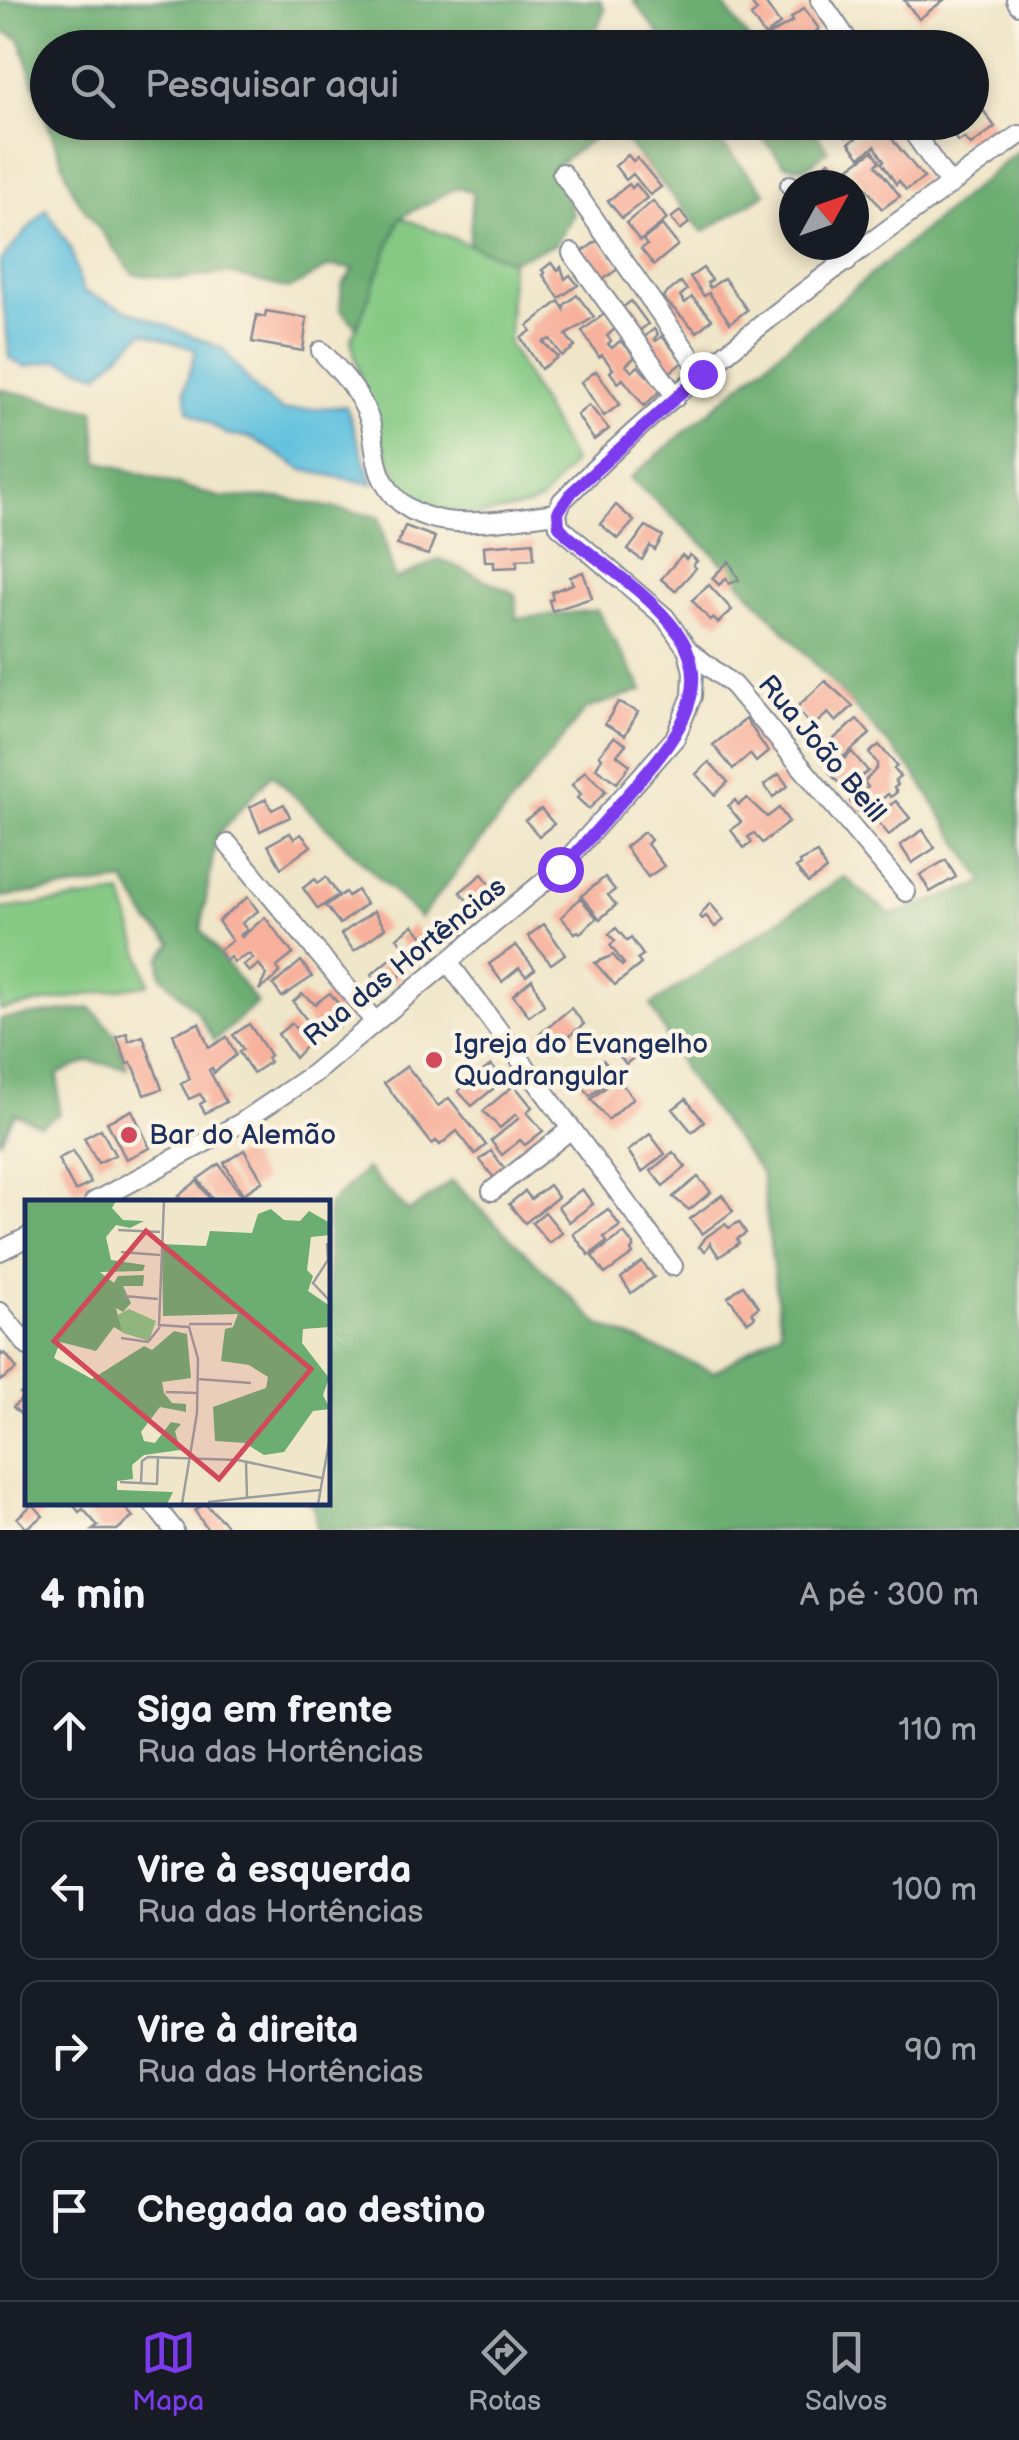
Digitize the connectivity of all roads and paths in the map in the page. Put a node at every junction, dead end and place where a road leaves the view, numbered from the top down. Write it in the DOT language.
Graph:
graph roads {
  1 [pos="820,0"];
  2 [pos="841,30"];
  3 [pos="1019,135"];
  4 [pos="919,140"];
  5 [pos="562,173"];
  6 [pos="950,184"];
  7 [pos="572,253"];
  8 [pos="847,262"];
  9 [pos="321,351"];
  10 [pos="702,374"];
  11 [pos="676,397"];
  12 [pos="558,512"];
  13 [pos="688,650"];
  14 [pos="228,844"];
  15 [pos="906,892"];
  16 [pos="448,962"];
  17 [pos="376,1022"];
  18 [pos="572,1129"];
  19 [pos="492,1191"];
  20 [pos="98,1200"];
  21 [pos="25,1238"];
  22 [pos="0,1251"];
  23 [pos="673,1266"];
  24 [pos="0,1312"];
  25 [pos="25,1342"];
  26 [pos="154,1505"];
  27 [pos="174,1530"];
  1 -- 2 [label="street"];
  3 -- 6 [label="street"];
  4 -- 6 [label="street"];
  5 -- 10 [label="street"];
  6 -- 8 [label="street"];
  7 -- 11 [label="street"];
  8 -- 10 [label="street"];
  9 -- 12 [label="street"];
  10 -- 11 [label="street"];
  11 -- 12 [label="street"];
  12 -- 13 [label="street"];
  13 -- 15 [label="street, Rua João Beill"];
  13 -- 16 [label="street, Rua das Hortências"];
  14 -- 17 [label="street"];
  16 -- 17 [label="street, Rua das Hortências"];
  16 -- 18 [label="street"];
  17 -- 20 [label="street, Rua das Hortências"];
  18 -- 19 [label="street"];
  18 -- 23 [label="street"];
  21 -- 22 [label="street"];
  24 -- 25 [label="street"];
  26 -- 27 [label="street"];
}
